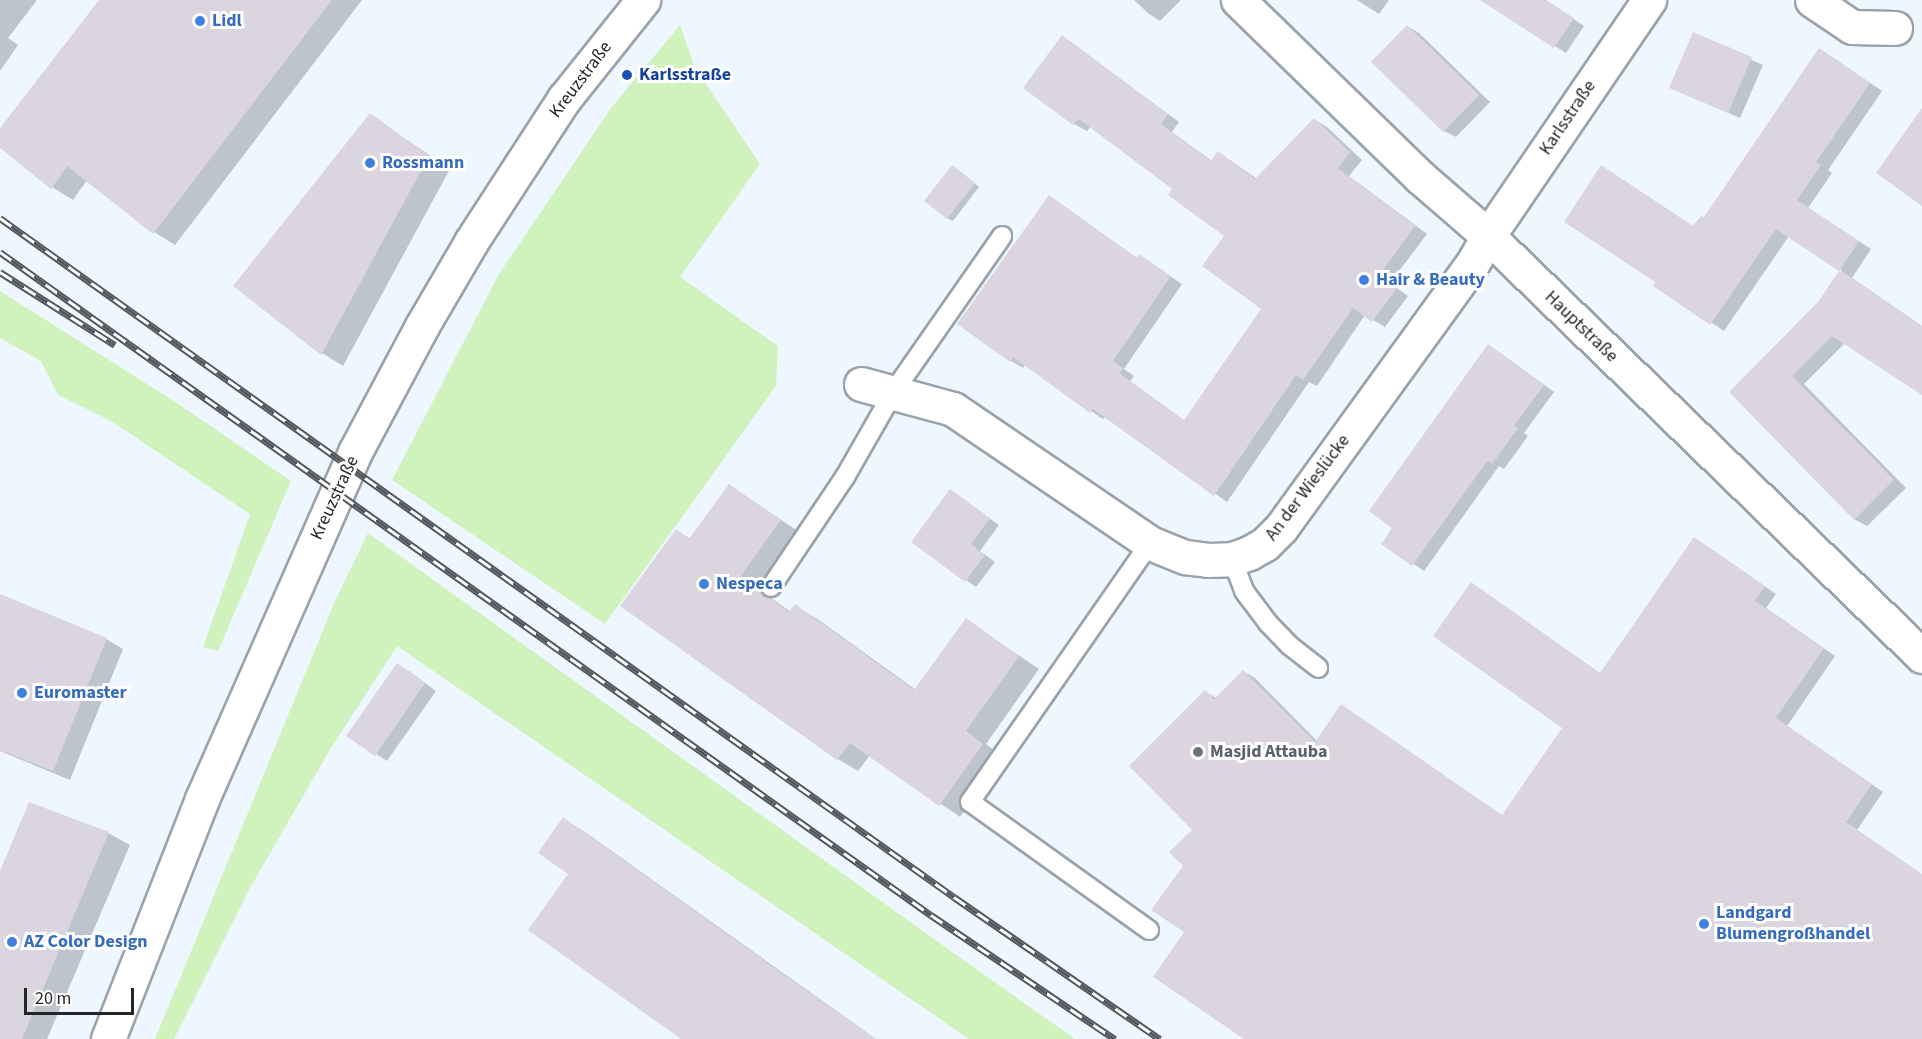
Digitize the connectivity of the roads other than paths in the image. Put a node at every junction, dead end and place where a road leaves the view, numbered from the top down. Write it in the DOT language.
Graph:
graph roads {
  1 [pos="643,0"];
  2 [pos="1238,0"];
  3 [pos="1649,0"];
  4 [pos="1812,0"];
  5 [pos="1895,28"];
  6 [pos="1002,236"];
  7 [pos="1488,236"];
  8 [pos="861,384"];
  9 [pos="894,391"];
  10 [pos="1150,543"];
  11 [pos="1232,560"];
  12 [pos="771,587"];
  13 [pos="1922,656"];
  14 [pos="1318,668"];
  15 [pos="1149,930"];
  16 [pos="108,1039"];
  1 -- 16 [label="street, Kreuzstraße"];
  2 -- 7 [label="street, Hauptstraße"];
  3 -- 7 [label="street, Karlsstraße"];
  4 -- 5 [label="street"];
  6 -- 9 [label="lane"];
  7 -- 11 [label="street, An der Wieslücke"];
  7 -- 13 [label="street, Hauptstraße"];
  8 -- 9 [label="street, An der Wieslücke"];
  9 -- 10 [label="street, An der Wieslücke"];
  9 -- 12 [label="lane"];
  10 -- 11 [label="street, An der Wieslücke"];
  10 -- 15 [label="lane"];
  11 -- 14 [label="lane"];
}
